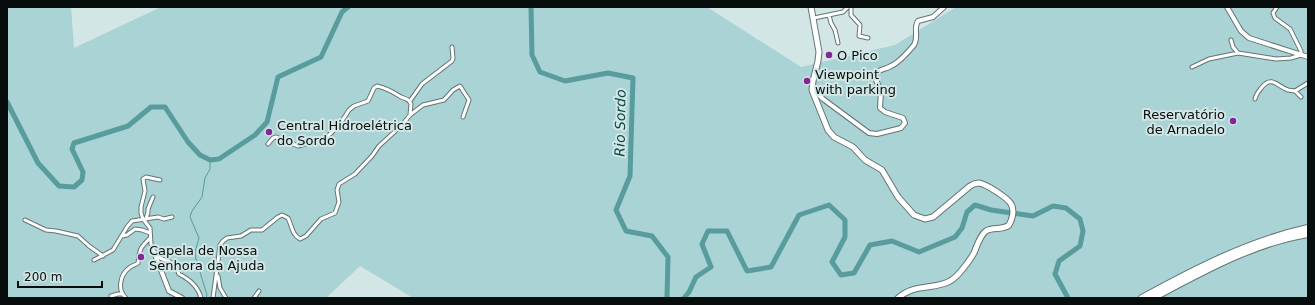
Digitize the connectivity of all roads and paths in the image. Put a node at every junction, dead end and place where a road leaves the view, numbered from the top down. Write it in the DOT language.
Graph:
graph roads {
  1 [pos="811,7"];
  2 [pos="849,7"];
  3 [pos="944,7"];
  4 [pos="1227,7"];
  5 [pos="1277,7"];
  6 [pos="829,15"];
  7 [pos="814,18"];
  8 [pos="868,38"];
  9 [pos="1231,40"];
  10 [pos="838,43"];
  11 [pos="452,47"];
  12 [pos="1238,53"];
  13 [pos="1300,55"];
  14 [pos="1308,57"];
  15 [pos="1192,67"];
  16 [pos="1308,83"];
  17 [pos="812,88"];
  18 [pos="1295,91"];
  19 [pos="1301,97"];
  20 [pos="1255,99"];
  21 [pos="410,101"];
  22 [pos="826,102"];
  23 [pos="818,105"];
  24 [pos="410,115"];
  25 [pos="463,117"];
  26 [pos="268,144"];
  27 [pos="160,180"];
  28 [pos="153,197"];
  29 [pos="172,218"];
  30 [pos="144,219"];
  31 [pos="25,220"];
  32 [pos="1308,228"];
  33 [pos="150,234"];
  34 [pos="1308,234"];
  35 [pos="122,236"];
  36 [pos="150,238"];
  37 [pos="154,252"];
  38 [pos="103,256"];
  39 [pos="94,260"];
  40 [pos="217,269"];
  41 [pos="259,291"];
  42 [pos="122,294"];
  43 [pos="1155,295"];
  44 [pos="112,296"];
  45 [pos="126,298"];
  46 [pos="182,298"];
  47 [pos="201,298"];
  48 [pos="213,298"];
  49 [pos="226,298"];
  50 [pos="254,298"];
  51 [pos="898,298"];
  52 [pos="1142,298"];
  1 -- 7 [label="main road"];
  2 -- 6 [label="street"];
  2 -- 8 [label="street"];
  3 -- 22 [label="street"];
  4 -- 13 [label="street"];
  5 -- 13 [label="street"];
  6 -- 7 [label="street"];
  6 -- 10 [label="street"];
  7 -- 17 [label="main road"];
  9 -- 12 [label="street"];
  11 -- 21 [label="street"];
  12 -- 13 [label="street"];
  12 -- 15 [label="street"];
  13 -- 14 [label="street"];
  16 -- 18 [label="street"];
  17 -- 22 [label="street"];
  17 -- 23 [label="main road"];
  18 -- 19 [label="street"];
  18 -- 20 [label="street"];
  21 -- 24 [label="street"];
  21 -- 26 [label="street"];
  22 -- 23 [label="street"];
  23 -- 51 [label="main road"];
  24 -- 25 [label="street"];
  24 -- 40 [label="street"];
  27 -- 30 [label="street"];
  28 -- 30 [label="street"];
  29 -- 30 [label="street"];
  30 -- 33 [label="street"];
  30 -- 35 [label="street"];
  31 -- 38 [label="street"];
  32 -- 43 [label="highway"];
  33 -- 35 [label="street"];
  33 -- 36 [label="street"];
  34 -- 43 [label="highway"];
  35 -- 38 [label="street"];
  36 -- 37 [label="street"];
  36 -- 42 [label="street"];
  37 -- 46 [label="street"];
  37 -- 47 [label="street"];
  38 -- 39 [label="street"];
  40 -- 48 [label="street"];
  40 -- 49 [label="street"];
  41 -- 50 [label="street"];
  42 -- 44 [label="street"];
  42 -- 45 [label="street"];
  43 -- 52 [label="highway"];
}
